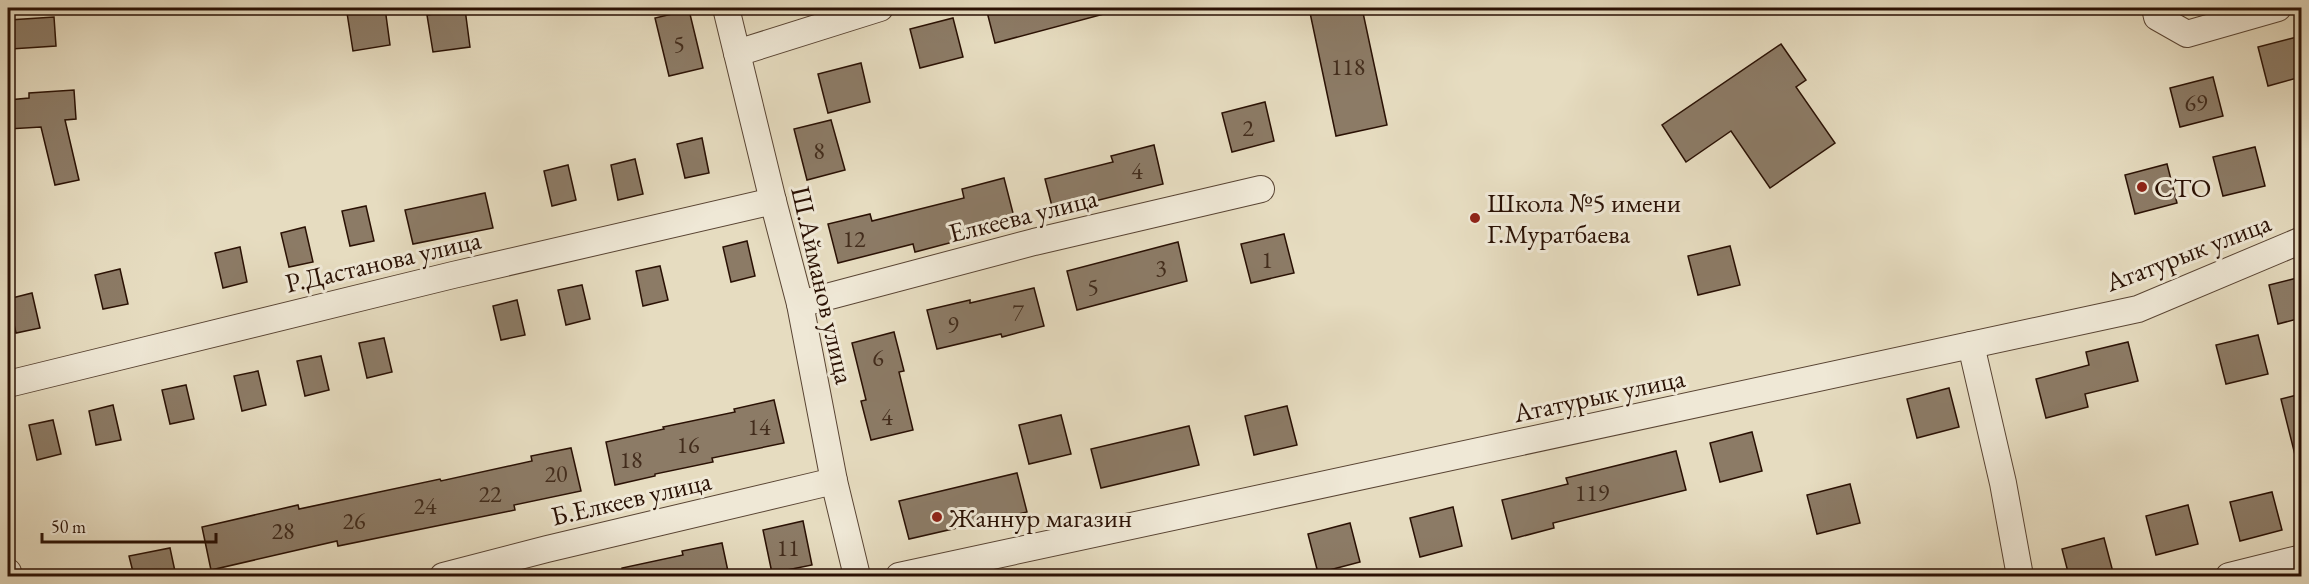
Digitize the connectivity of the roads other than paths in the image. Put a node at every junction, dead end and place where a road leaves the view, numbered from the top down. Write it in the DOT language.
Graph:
graph roads {
  1 [pos="726,8"];
  2 [pos="880,8"];
  3 [pos="2155,8"];
  4 [pos="2278,8"];
  5 [pos="737,53"];
  6 [pos="1261,189"];
  7 [pos="773,201"];
  8 [pos="2301,240"];
  9 [pos="800,304"];
  10 [pos="1971,345"];
  11 [pos="8,384"];
  12 [pos="834,481"];
  13 [pos="2301,558"];
  14 [pos="8,572"];
  15 [pos="9,576"];
  16 [pos="443,576"];
  17 [pos="857,576"];
  18 [pos="899,576"];
  19 [pos="2020,576"];
  20 [pos="2229,576"];
  1 -- 5 [label="street, Ш.Айманов улица"];
  2 -- 5 [label="street"];
  3 -- 4 [label="street"];
  5 -- 7 [label="street, Ш.Айманов улица"];
  6 -- 9 [label="street, Елкеева улица"];
  7 -- 9 [label="street, Ш.Айманов улица"];
  7 -- 11 [label="street, Р.Дастанова улица"];
  8 -- 10 [label="street, Ататурык улица"];
  9 -- 12 [label="street, Ш.Айманов улица"];
  10 -- 18 [label="street, Ататурык улица"];
  10 -- 19 [label="street"];
  12 -- 16 [label="street, Б.Елкеев улица"];
  12 -- 17 [label="street, Ш.Айманов улица"];
  13 -- 20 [label="street"];
  14 -- 15 [label="street"];
}
